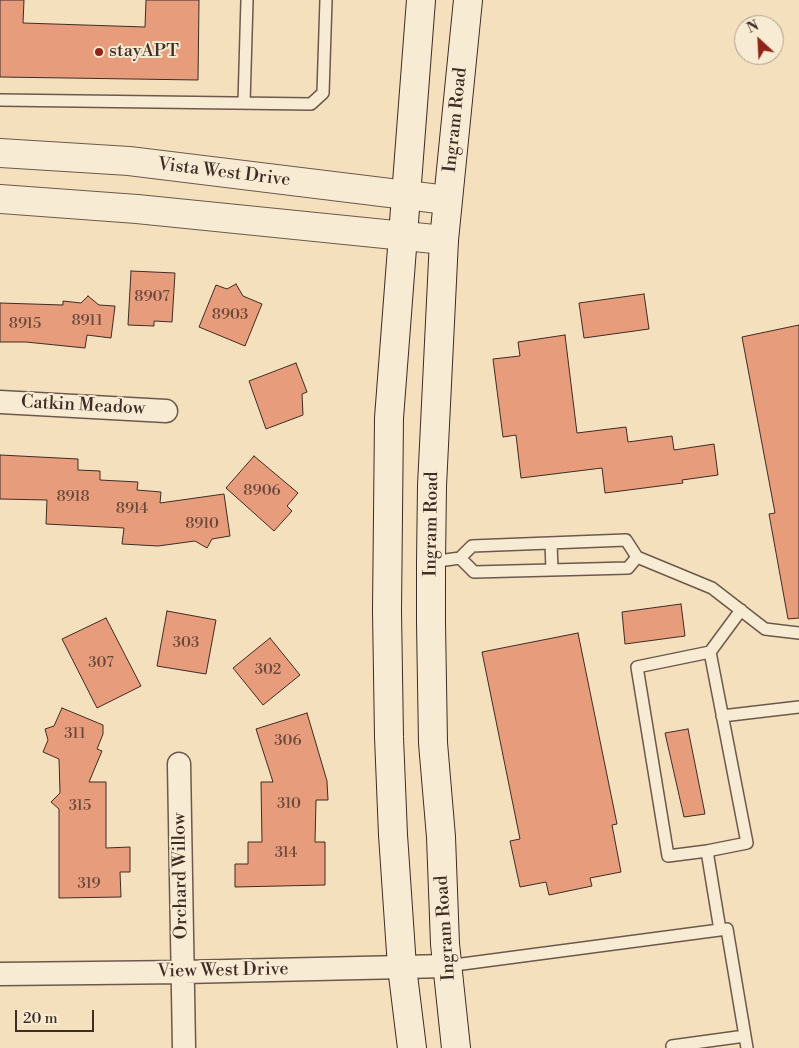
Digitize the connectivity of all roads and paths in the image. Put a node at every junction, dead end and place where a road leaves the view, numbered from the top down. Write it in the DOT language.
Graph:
graph roads {
  1 [pos="246,0"];
  2 [pos="326,0"];
  3 [pos="421,0"];
  4 [pos="468,0"];
  5 [pos="0,100"];
  6 [pos="244,103"];
  7 [pos="0,153"];
  8 [pos="405,196"];
  9 [pos="0,199"];
  10 [pos="447,200"];
  11 [pos="402,237"];
  12 [pos="444,240"];
  13 [pos="0,402"];
  14 [pos="166,411"];
  15 [pos="551,543"];
  16 [pos="637,557"];
  17 [pos="460,558"];
  18 [pos="431,562"];
  19 [pos="552,570"];
  20 [pos="741,610"];
  21 [pos="799,633"];
  22 [pos="710,652"];
  23 [pos="799,707"];
  24 [pos="722,716"];
  25 [pos="179,764"];
  26 [pos="707,851"];
  27 [pos="720,930"];
  28 [pos="447,966"];
  29 [pos="402,967"];
  30 [pos="184,972"];
  31 [pos="0,974"];
  32 [pos="745,1036"];
  33 [pos="184,1048"];
  34 [pos="412,1048"];
  35 [pos="456,1048"];
  36 [pos="672,1048"];
  37 [pos="746,1048"];
  1 -- 6 [label="lane"];
  2 -- 6 [label="lane"];
  3 -- 8 [label="main road"];
  4 -- 10 [label="main road, Ingram Road"];
  5 -- 6 [label="lane"];
  7 -- 8 [label="main road, Vista West Drive"];
  8 -- 10 [label="main road, Vista West Drive"];
  8 -- 11 [label="main road"];
  9 -- 11 [label="main road"];
  10 -- 12 [label="main road, Ingram Road"];
  11 -- 12 [label="main road"];
  11 -- 29 [label="main road"];
  12 -- 18 [label="main road, Ingram Road"];
  13 -- 14 [label="street, Catkin Meadow"];
  15 -- 16 [label="lane"];
  15 -- 17 [label="lane"];
  15 -- 19 [label="lane"];
  16 -- 19 [label="lane"];
  16 -- 20 [label="lane"];
  17 -- 18 [label="lane"];
  17 -- 19 [label="lane"];
  18 -- 28 [label="main road, Ingram Road"];
  20 -- 21 [label="lane"];
  20 -- 22 [label="lane"];
  22 -- 24 [label="lane"];
  22 -- 26 [label="lane"];
  23 -- 24 [label="lane"];
  24 -- 26 [label="lane"];
  25 -- 30 [label="street, Orchard Willow"];
  26 -- 27 [label="lane"];
  27 -- 28 [label="lane"];
  27 -- 32 [label="lane"];
  28 -- 29 [label="street, View West Drive"];
  28 -- 35 [label="main road, Ingram Road"];
  29 -- 30 [label="street, View West Drive"];
  29 -- 34 [label="main road"];
  30 -- 31 [label="street, View West Drive"];
  30 -- 33 [label="street, Orchard Willow"];
  32 -- 36 [label="lane"];
  32 -- 37 [label="lane"];
}
